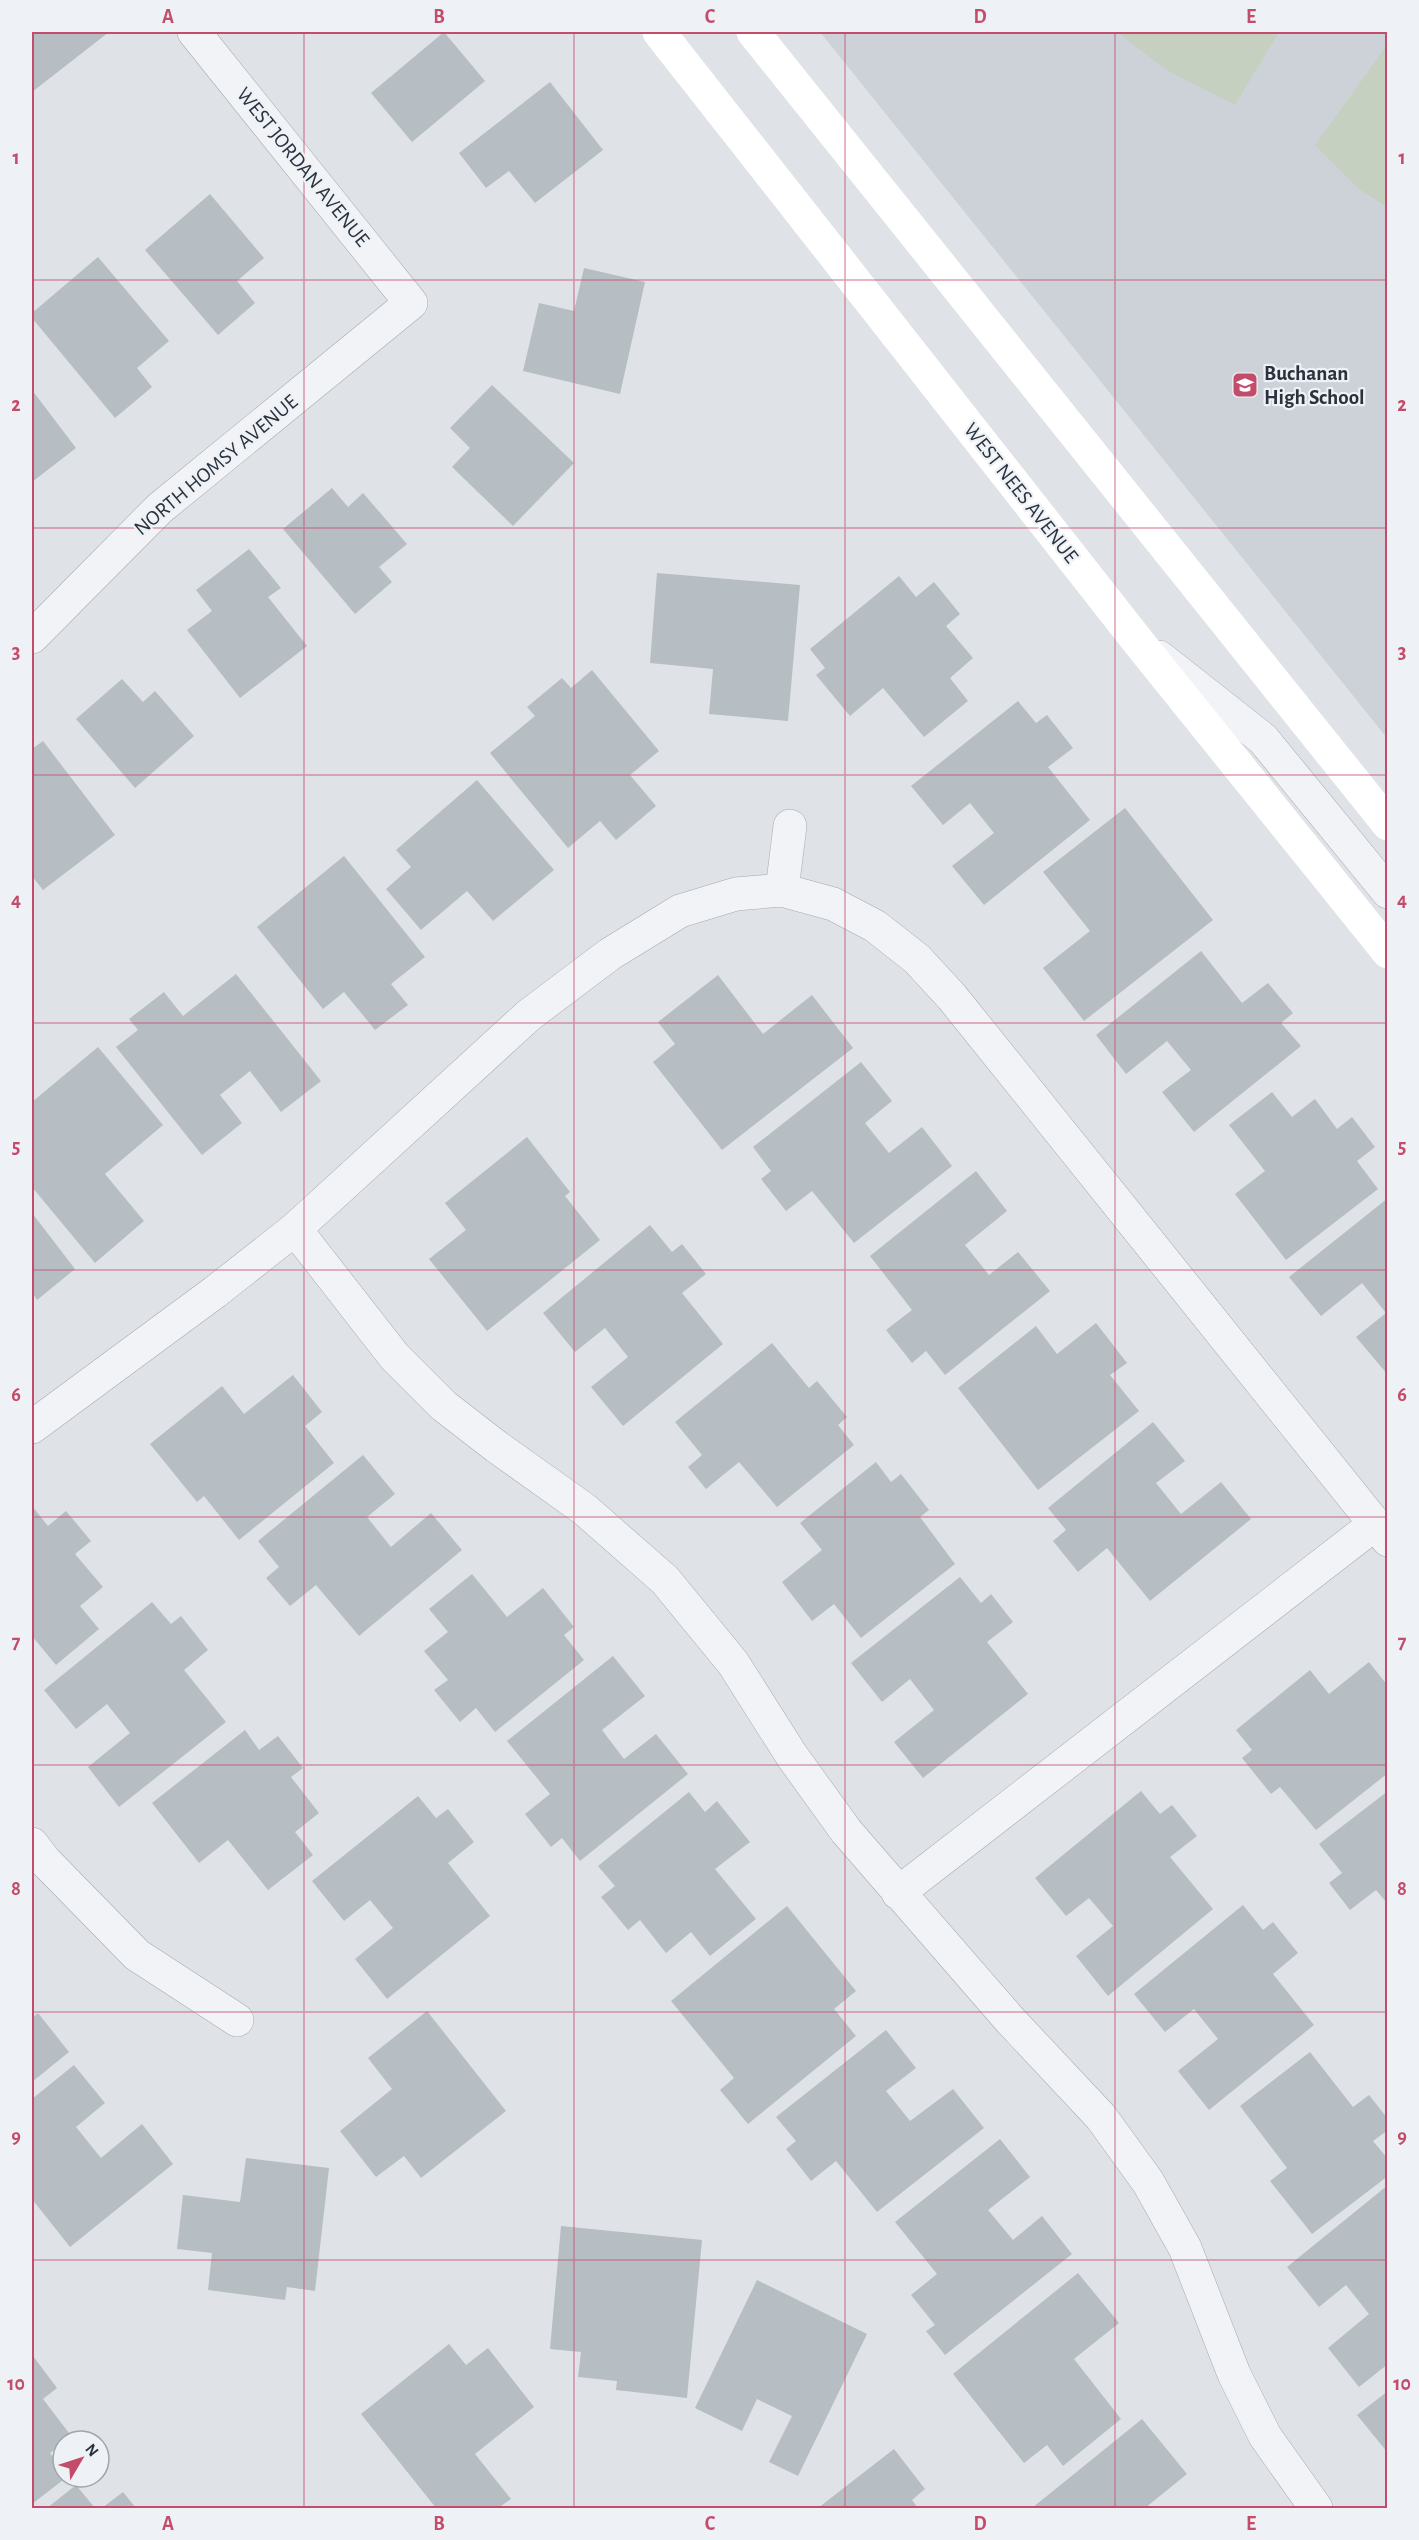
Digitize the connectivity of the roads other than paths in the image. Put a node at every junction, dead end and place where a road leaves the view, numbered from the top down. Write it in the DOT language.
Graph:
graph roads {
  1 [pos="194,32"];
  2 [pos="658,32"];
  3 [pos="753,32"];
  4 [pos="411,303"];
  5 [pos="32,637"];
  6 [pos="1136,639"];
  7 [pos="1388,824"];
  8 [pos="790,826"];
  9 [pos="782,890"];
  10 [pos="1388,892"];
  11 [pos="1388,952"];
  12 [pos="295,1229"];
  13 [pos="32,1427"];
  14 [pos="1381,1532"];
  15 [pos="32,1844"];
  16 [pos="898,1893"];
  17 [pos="237,2020"];
  18 [pos="1316,2508"];
  1 -- 4 [label="street, WEST JORDAN AVENUE"];
  2 -- 6 [label="main road, WEST NEES AVENUE"];
  3 -- 7 [label="main road"];
  4 -- 5 [label="street, NORTH HOMSY AVENUE"];
  6 -- 10 [label="street"];
  6 -- 11 [label="main road, WEST NEES AVENUE"];
  8 -- 9 [label="street"];
  9 -- 12 [label="street"];
  9 -- 14 [label="street"];
  12 -- 13 [label="street"];
  12 -- 16 [label="street"];
  14 -- 16 [label="street"];
  15 -- 17 [label="street"];
  16 -- 18 [label="street"];
}
